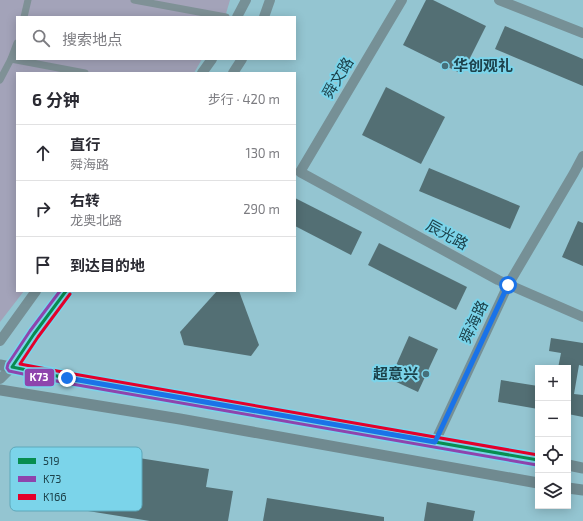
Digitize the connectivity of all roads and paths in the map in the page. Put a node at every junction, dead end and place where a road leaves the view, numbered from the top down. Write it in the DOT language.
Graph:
graph roads {
  1 [pos="28,0"];
  2 [pos="134,0"];
  3 [pos="246,0"];
  4 [pos="270,0"];
  5 [pos="402,0"];
  6 [pos="499,0"];
  7 [pos="24,16"];
  8 [pos="221,16"];
  9 [pos="238,16"];
  10 [pos="264,16"];
  11 [pos="583,33"];
  12 [pos="16,46"];
  13 [pos="11,59"];
  14 [pos="16,60"];
  15 [pos="16,60"];
  16 [pos="211,60"];
  17 [pos="241,60"];
  18 [pos="80,72"];
  19 [pos="203,72"];
  20 [pos="234,72"];
  21 [pos="0,80"];
  22 [pos="583,156"];
  23 [pos="300,172"];
  24 [pos="508,285"];
  25 [pos="35,292"];
  26 [pos="65,292"];
  27 [pos="583,316"];
  28 [pos="0,341"];
  29 [pos="0,364"];
  30 [pos="12,367"];
  31 [pos="0,379"];
  32 [pos="0,390"];
  33 [pos="435,442"];
  34 [pos="535,459"];
  35 [pos="571,466"];
  36 [pos="583,468"];
  37 [pos="535,482"];
  38 [pos="571,488"];
  39 [pos="583,490"];
  1 -- 7 [label="street"];
  2 -- 8 [label="street"];
  3 -- 9 [label="street"];
  4 -- 10 [label="street"];
  5 -- 23 [label="street, 舜文路"];
  6 -- 11 [label="street"];
  12 -- 13 [label="street"];
  13 -- 14 [label="street"];
  13 -- 21 [label="street"];
  15 -- 18 [label="street"];
  16 -- 19 [label="street"];
  17 -- 20 [label="street"];
  22 -- 24 [label="street, 舜海路"];
  23 -- 24 [label="street, 辰光路"];
  24 -- 27 [label="street, 辰光路"];
  24 -- 33 [label="street, 舜海路"];
  25 -- 28 [label="street"];
  26 -- 30 [label="street"];
  29 -- 30 [label="main road"];
  30 -- 31 [label="street"];
  30 -- 33 [label="main road"];
  32 -- 37 [label="main road"];
  33 -- 34 [label="main road"];
  35 -- 36 [label="main road"];
  38 -- 39 [label="main road"];
}
